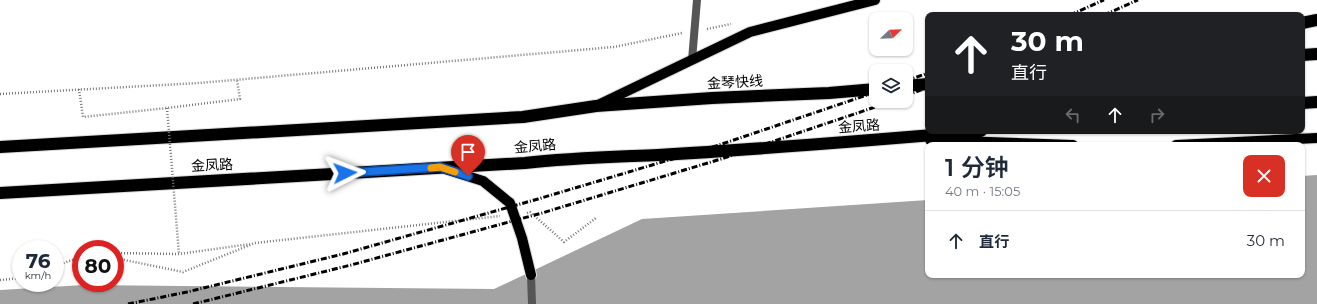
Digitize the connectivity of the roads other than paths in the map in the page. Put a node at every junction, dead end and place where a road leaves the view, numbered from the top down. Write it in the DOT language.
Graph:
graph roads {
  1 [pos="697,0"];
  2 [pos="875,0"];
  3 [pos="1317,20"];
  4 [pos="1305,22"];
  5 [pos="1317,54"];
  6 [pos="1305,55"];
  7 [pos="692,60"];
  8 [pos="925,84"];
  9 [pos="913,85"];
  10 [pos="869,90"];
  11 [pos="1317,102"];
  12 [pos="1305,103"];
  13 [pos="596,106"];
  14 [pos="945,134"];
  15 [pos="896,138"];
  16 [pos="1317,138"];
  17 [pos="997,142"];
  18 [pos="1236,142"];
  19 [pos="0,147"];
  20 [pos="440,167"];
  21 [pos="0,193"];
  22 [pos="531,275"];
  23 [pos="532,304"];
  1 -- 7 [label="street"];
  2 -- 7 [label="main road"];
  3 -- 4 [label="highway"];
  5 -- 6 [label="highway"];
  7 -- 13 [label="main road"];
  8 -- 9 [label="highway"];
  10 -- 13 [label="highway, 金琴快线"];
  11 -- 12 [label="highway"];
  13 -- 19 [label="highway"];
  14 -- 15 [label="highway"];
  15 -- 17 [label="main road, 金凤路"];
  15 -- 20 [label="highway, 金凤路"];
  16 -- 18 [label="main road"];
  20 -- 21 [label="highway, 金凤路"];
  20 -- 22 [label="main road"];
  22 -- 23 [label="street"];
}
